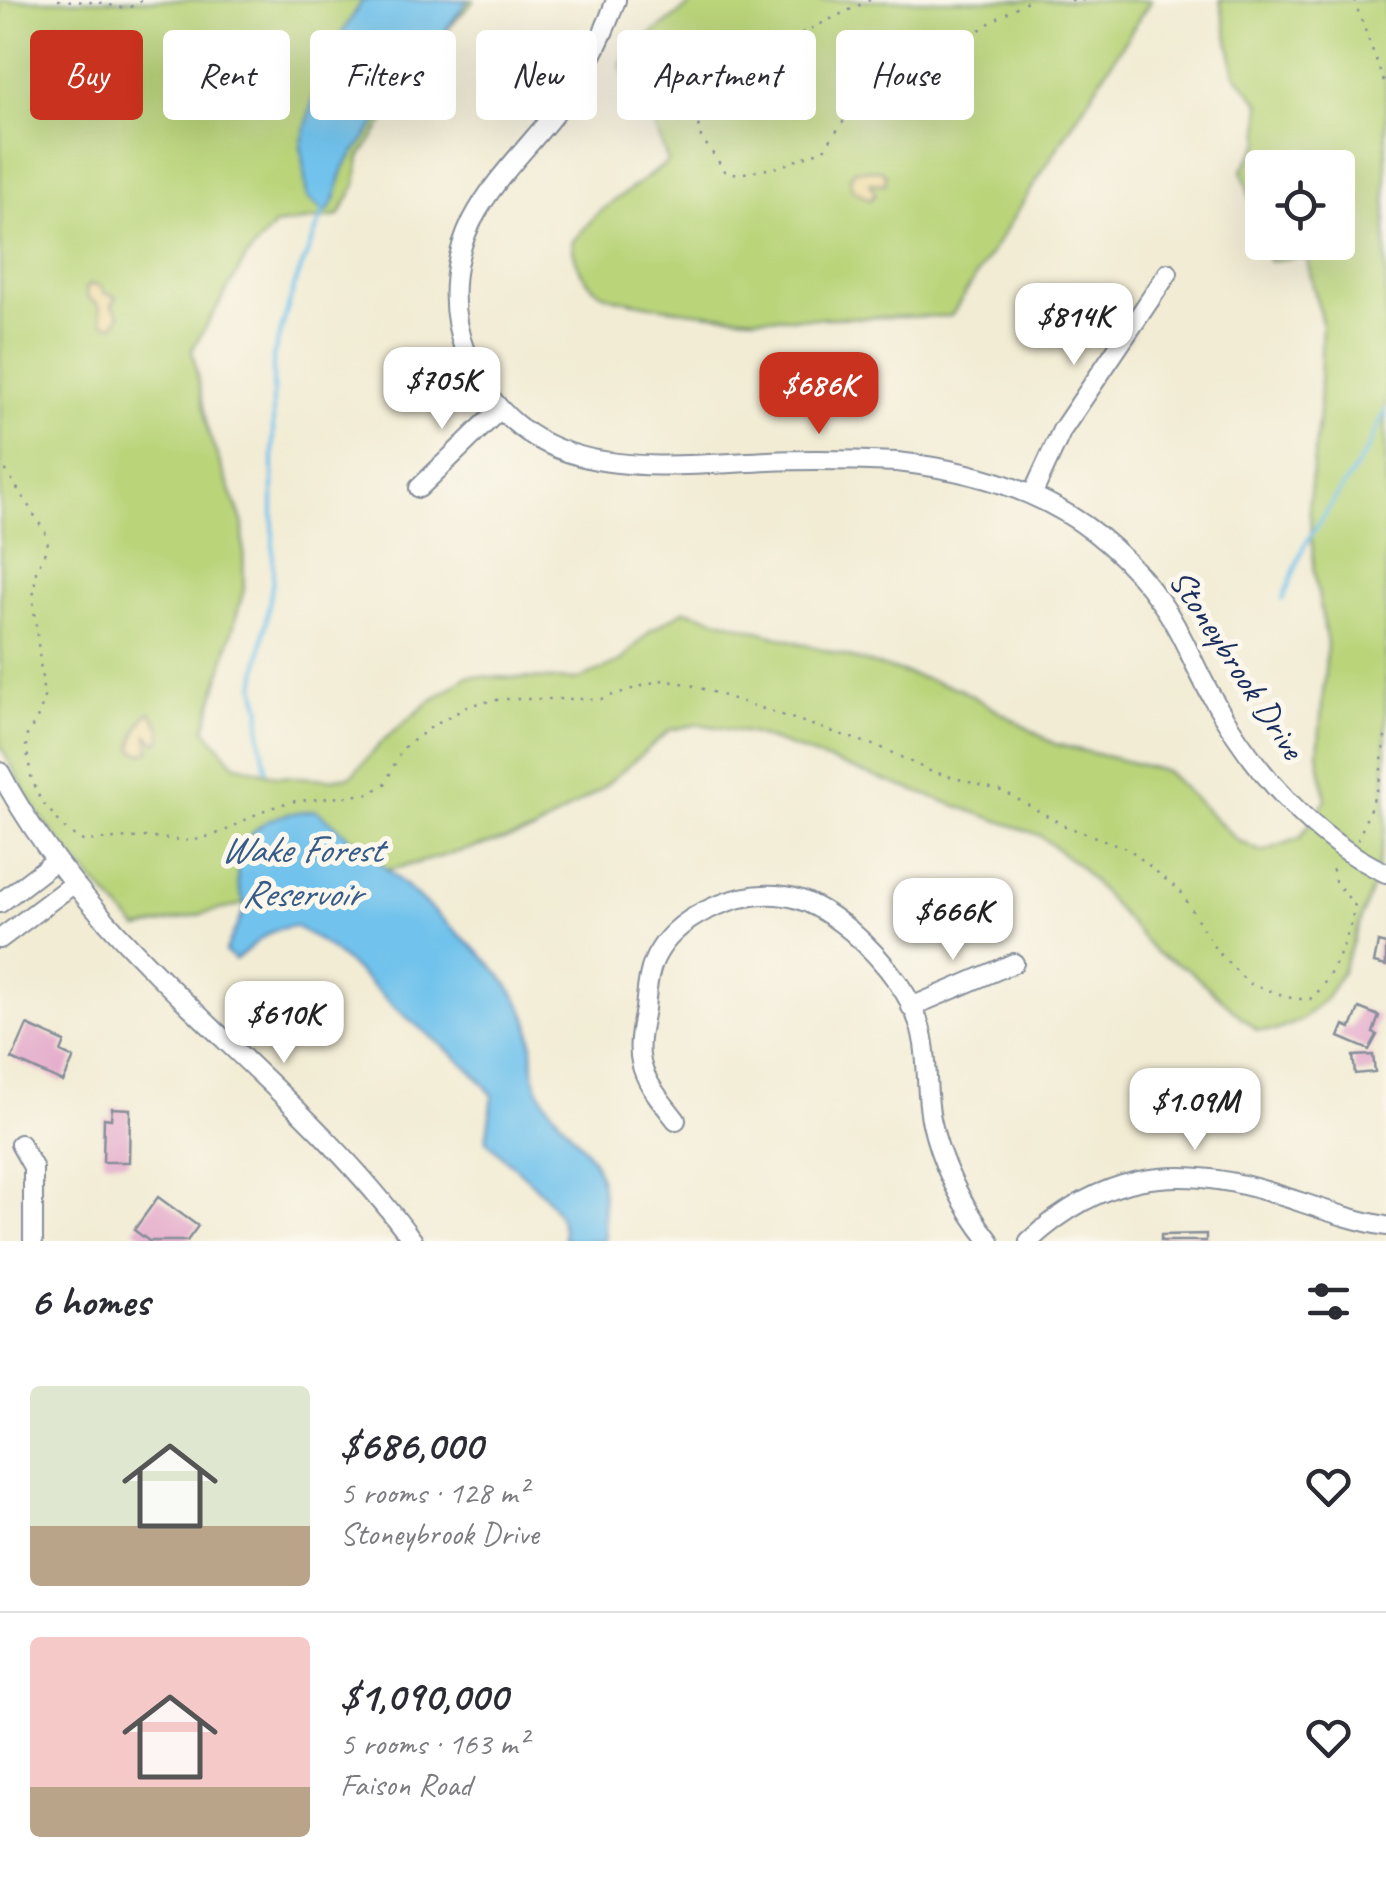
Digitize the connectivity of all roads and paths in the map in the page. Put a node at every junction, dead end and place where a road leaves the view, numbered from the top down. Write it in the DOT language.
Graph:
graph roads {
  1 [pos="58,0"];
  2 [pos="142,0"];
  3 [pos="616,0"];
  4 [pos="870,0"];
  5 [pos="1029,0"];
  6 [pos="1071,0"];
  7 [pos="1086,0"];
  8 [pos="1354,0"];
  9 [pos="1386,87"];
  10 [pos="1168,273"];
  11 [pos="498,410"];
  12 [pos="0,462"];
  13 [pos="419,488"];
  14 [pos="1033,493"];
  15 [pos="1386,729"];
  16 [pos="0,772"];
  17 [pos="1348,851"];
  18 [pos="55,861"];
  19 [pos="1386,872"];
  20 [pos="73,884"];
  21 [pos="0,903"];
  22 [pos="0,939"];
  23 [pos="1014,963"];
  24 [pos="911,1007"];
  25 [pos="676,1120"];
  26 [pos="20,1144"];
  27 [pos="1386,1226"];
  28 [pos="33,1241"];
  29 [pos="413,1241"];
  30 [pos="990,1241"];
  31 [pos="1028,1241"];
  1 -- 2 [label="path"];
  3 -- 11 [label="street, Stoneybrook Drive"];
  4 -- 5 [label="path"];
  6 -- 7 [label="path"];
  8 -- 9 [label="path"];
  10 -- 14 [label="street"];
  11 -- 13 [label="street"];
  11 -- 14 [label="street, Stoneybrook Drive"];
  12 -- 17 [label="path"];
  14 -- 17 [label="street, Stoneybrook Drive"];
  15 -- 17 [label="path"];
  16 -- 18 [label="street"];
  17 -- 19 [label="street, Stoneybrook Drive"];
  18 -- 20 [label="street"];
  18 -- 21 [label="street"];
  20 -- 22 [label="street"];
  20 -- 29 [label="street"];
  23 -- 24 [label="street"];
  24 -- 25 [label="street"];
  24 -- 30 [label="street"];
  26 -- 28 [label="street"];
  27 -- 31 [label="street"];
}
